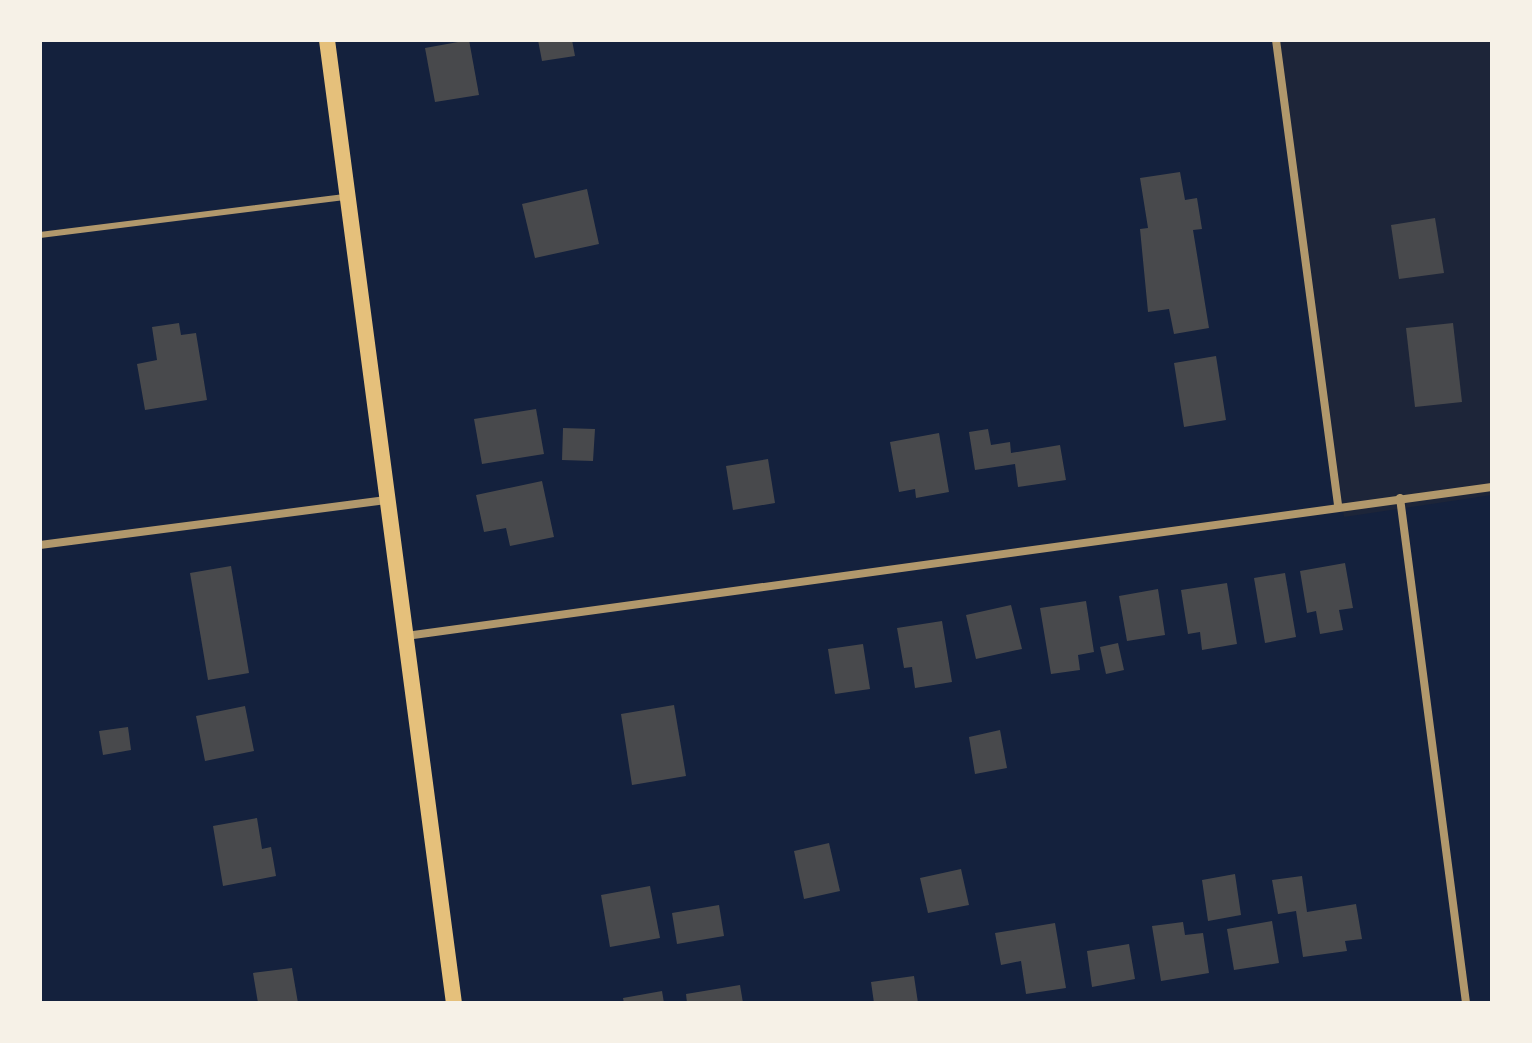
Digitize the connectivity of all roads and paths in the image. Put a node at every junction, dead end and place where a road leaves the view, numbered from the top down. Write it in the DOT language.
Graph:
graph roads {
  1 [pos="327,40"];
  2 [pos="1276,40"];
  3 [pos="347,197"];
  4 [pos="40,235"];
  5 [pos="1492,487"];
  6 [pos="1400,498"];
  7 [pos="386,500"];
  8 [pos="1338,507"];
  9 [pos="40,545"];
  10 [pos="406,636"];
  11 [pos="454,1003"];
  12 [pos="1466,1003"];
  1 -- 3 [label="main road"];
  2 -- 8 [label="street"];
  3 -- 4 [label="lane"];
  3 -- 7 [label="main road"];
  5 -- 6 [label="street"];
  6 -- 8 [label="street"];
  6 -- 12 [label="street"];
  7 -- 9 [label="street"];
  7 -- 10 [label="main road"];
  8 -- 10 [label="street"];
  10 -- 11 [label="main road"];
}
